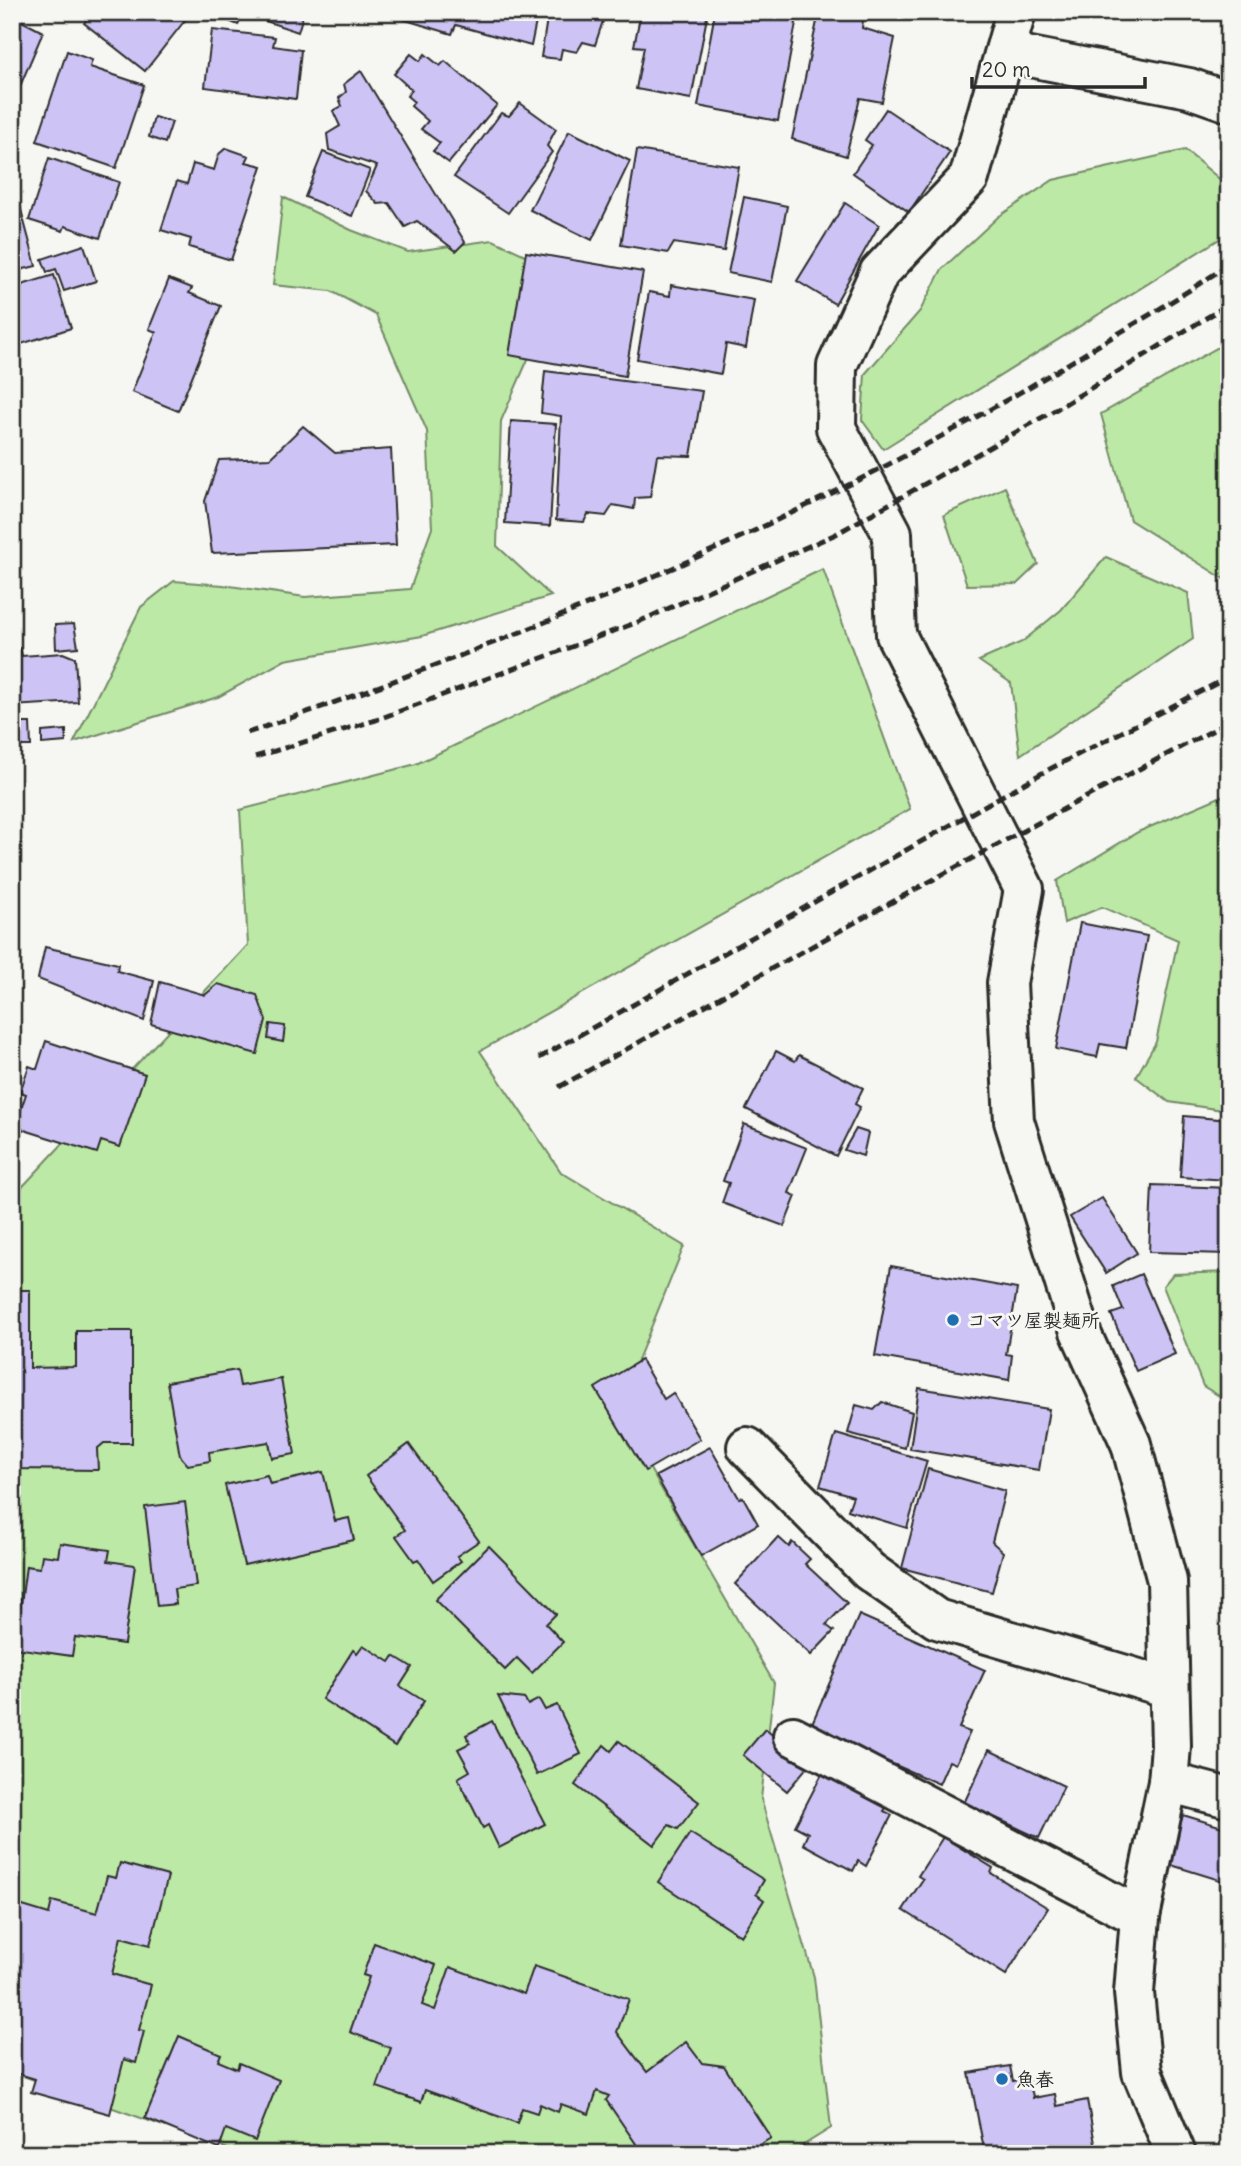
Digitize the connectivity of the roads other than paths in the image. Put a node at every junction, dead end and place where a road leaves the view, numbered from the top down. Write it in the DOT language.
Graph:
graph roads {
  1 [pos="1016,12"];
  2 [pos="1004,52"];
  3 [pos="1229,102"];
  4 [pos="747,1447"];
  5 [pos="1169,1688"];
  6 [pos="793,1736"];
  7 [pos="1168,1782"];
  8 [pos="1229,1798"];
  9 [pos="1140,1917"];
  10 [pos="1176,2154"];
  1 -- 2 [label="street"];
  2 -- 3 [label="street"];
  2 -- 5 [label="street"];
  4 -- 5 [label="street"];
  5 -- 7 [label="street"];
  6 -- 9 [label="street"];
  7 -- 8 [label="street"];
  7 -- 9 [label="street"];
  9 -- 10 [label="street"];
}
